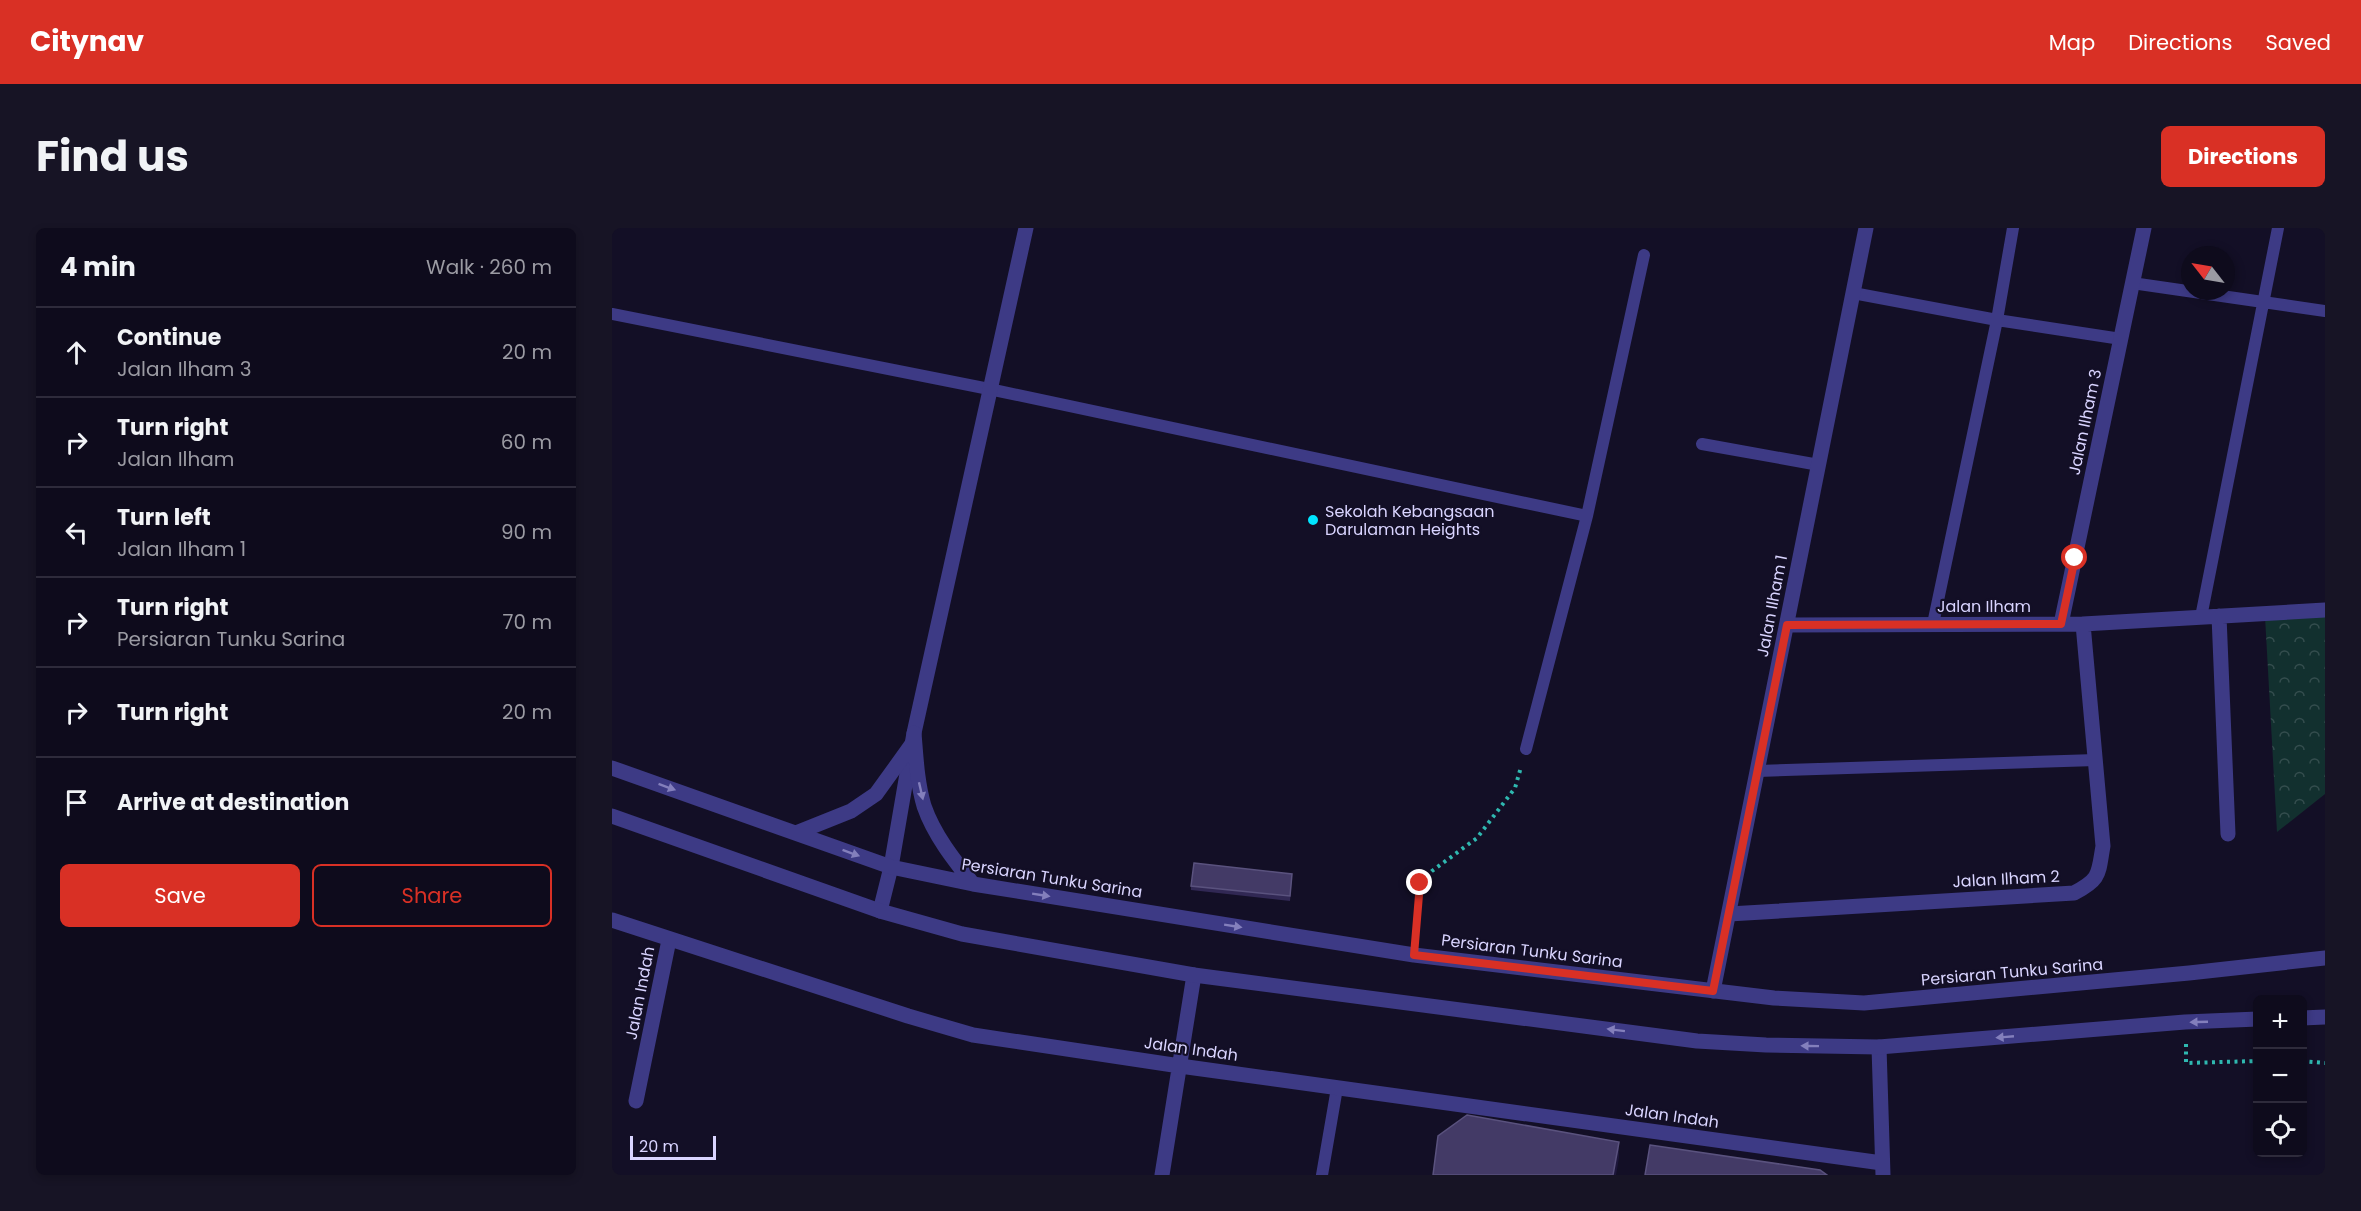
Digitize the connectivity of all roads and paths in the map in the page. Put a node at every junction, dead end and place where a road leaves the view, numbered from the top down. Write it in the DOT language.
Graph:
graph roads {
  1 [pos="1026,228"];
  2 [pos="1866,228"];
  3 [pos="2013,228"];
  4 [pos="2144,228"];
  5 [pos="2278,228"];
  6 [pos="1644,255"];
  7 [pos="2132,283"];
  8 [pos="1853,293"];
  9 [pos="2263,302"];
  10 [pos="2325,311"];
  11 [pos="612,314"];
  12 [pos="1997,320"];
  13 [pos="2121,339"];
  14 [pos="989,389"];
  15 [pos="1702,444"];
  16 [pos="1819,465"];
  17 [pos="1587,516"];
  18 [pos="2325,610"];
  19 [pos="2219,616"];
  20 [pos="2201,617"];
  21 [pos="1933,624"];
  22 [pos="2061,624"];
  23 [pos="2083,624"];
  24 [pos="1787,625"];
  25 [pos="913,738"];
  26 [pos="1526,749"];
  27 [pos="2096,760"];
  28 [pos="612,768"];
  29 [pos="1758,771"];
  30 [pos="612,816"];
  31 [pos="796,833"];
  32 [pos="2228,834"];
  33 [pos="891,867"];
  34 [pos="973,884"];
  35 [pos="880,911"];
  36 [pos="1729,914"];
  37 [pos="612,920"];
  38 [pos="669,940"];
  39 [pos="1414,955"];
  40 [pos="2325,957"];
  41 [pos="1194,975"];
  42 [pos="1713,991"];
  43 [pos="2325,1017"];
  44 [pos="2307,1018"];
  45 [pos="2253,1019"];
  46 [pos="2185,1022"];
  47 [pos="1879,1047"];
  48 [pos="2253,1061"];
  49 [pos="2307,1061"];
  50 [pos="2325,1063"];
  51 [pos="1180,1066"];
  52 [pos="1337,1088"];
  53 [pos="636,1101"];
  54 [pos="1883,1169"];
  55 [pos="1162,1175"];
  56 [pos="1322,1175"];
  1 -- 14 [label="street"];
  2 -- 8 [label="street, Jalan Ilham 1"];
  3 -- 12 [label="lane"];
  4 -- 7 [label="street, Jalan Ilham 3"];
  5 -- 9 [label="lane"];
  6 -- 17 [label="lane"];
  7 -- 9 [label="lane"];
  7 -- 13 [label="street, Jalan Ilham 3"];
  8 -- 12 [label="lane"];
  8 -- 16 [label="street, Jalan Ilham 1"];
  9 -- 10 [label="lane"];
  9 -- 20 [label="lane"];
  11 -- 14 [label="lane"];
  12 -- 13 [label="lane"];
  12 -- 21 [label="lane"];
  13 -- 22 [label="street, Jalan Ilham 3"];
  14 -- 17 [label="lane"];
  14 -- 25 [label="street"];
  15 -- 16 [label="lane"];
  16 -- 24 [label="street, Jalan Ilham 1"];
  17 -- 26 [label="lane"];
  18 -- 19 [label="street, Jalan Ilham"];
  19 -- 20 [label="street, Jalan Ilham"];
  19 -- 32 [label="street"];
  20 -- 23 [label="street, Jalan Ilham"];
  21 -- 22 [label="street, Jalan Ilham"];
  21 -- 24 [label="street, Jalan Ilham"];
  22 -- 23 [label="street, Jalan Ilham"];
  23 -- 27 [label="street, Jalan Ilham 2"];
  24 -- 29 [label="street, Jalan Ilham 1"];
  25 -- 31 [label="street"];
  25 -- 33 [label="street"];
  25 -- 34 [label="street, one-way"];
  26 -- 39 [label="path"];
  27 -- 29 [label="lane"];
  27 -- 36 [label="street, Jalan Ilham 2"];
  28 -- 31 [label="street, Persiaran Tunku Sarina, one-way"];
  29 -- 36 [label="street, Jalan Ilham 1"];
  30 -- 35 [label="street"];
  31 -- 33 [label="street, Persiaran Tunku Sarina, one-way"];
  33 -- 34 [label="street, Persiaran Tunku Sarina"];
  33 -- 35 [label="street"];
  34 -- 39 [label="street, Persiaran Tunku Sarina, one-way"];
  35 -- 41 [label="street"];
  36 -- 42 [label="street, Jalan Ilham 1"];
  37 -- 38 [label="street"];
  38 -- 51 [label="street, Jalan Indah"];
  38 -- 53 [label="street, Jalan Indah"];
  39 -- 42 [label="street, Persiaran Tunku Sarina"];
  40 -- 42 [label="street, Persiaran Tunku Sarina"];
  47 -- 41 [label="street, one-way"];
  41 -- 51 [label="street"];
  43 -- 44 [label="street"];
  45 -- 46 [label="street, one-way"];
  46 -- 47 [label="street, one-way"];
  46 -- 48 [label="path"];
  47 -- 54 [label="street"];
  49 -- 50 [label="path"];
  51 -- 52 [label="street, Jalan Indah"];
  51 -- 55 [label="street"];
  52 -- 54 [label="street, Jalan Indah"];
  52 -- 56 [label="lane"];
}
